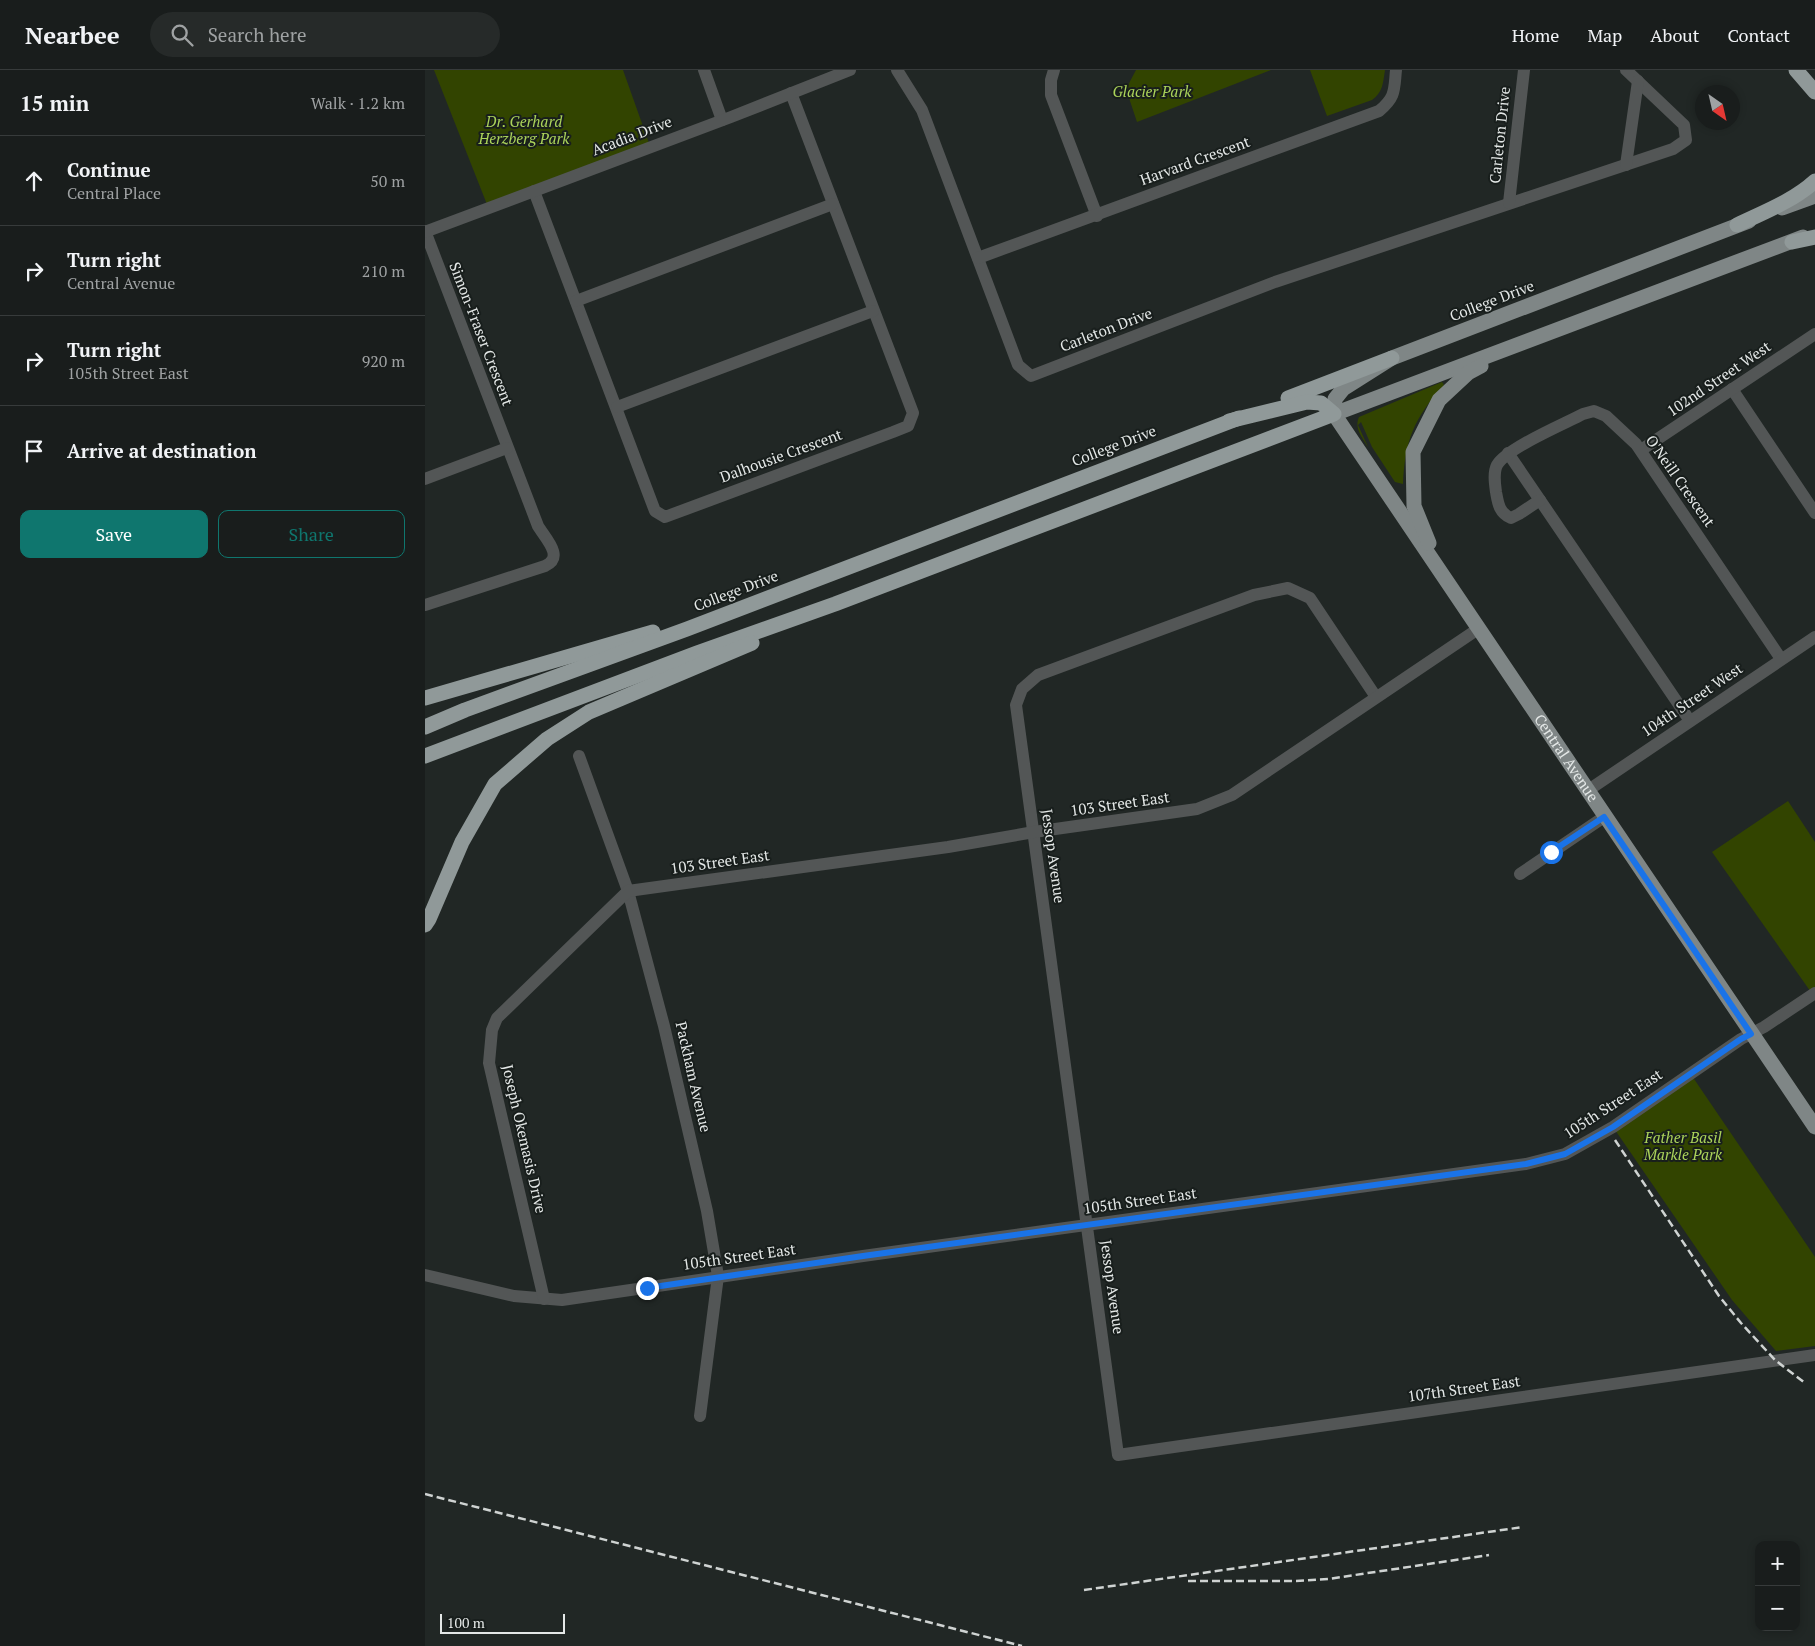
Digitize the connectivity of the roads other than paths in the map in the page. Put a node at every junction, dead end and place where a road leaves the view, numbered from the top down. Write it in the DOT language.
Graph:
graph roads {
  1 [pos="704,70"];
  2 [pos="850,70"];
  3 [pos="897,70"];
  4 [pos="1054,70"];
  5 [pos="1396,70"];
  6 [pos="1524,70"];
  7 [pos="1626,70"];
  8 [pos="1796,70"];
  9 [pos="1638,81"];
  10 [pos="1815,92"];
  11 [pos="791,93"];
  12 [pos="723,120"];
  13 [pos="1626,165"];
  14 [pos="1815,181"];
  15 [pos="535,191"];
  16 [pos="1815,196"];
  17 [pos="1509,203"];
  18 [pos="833,204"];
  19 [pos="1097,216"];
  20 [pos="1737,225"];
  21 [pos="425,232"];
  22 [pos="1815,233"];
  23 [pos="1815,237"];
  24 [pos="1792,242"];
  25 [pos="979,258"];
  26 [pos="576,300"];
  27 [pos="873,311"];
  28 [pos="1815,334"];
  29 [pos="1524,343"];
  30 [pos="1392,358"];
  31 [pos="1732,389"];
  32 [pos="617,407"];
  33 [pos="1334,414"];
  34 [pos="1229,421"];
  35 [pos="507,448"];
  36 [pos="1641,450"];
  37 [pos="1508,453"];
  38 [pos="425,479"];
  39 [pos="1540,500"];
  40 [pos="1815,513"];
  41 [pos="1438,568"];
  42 [pos="755,602"];
  43 [pos="835,604"];
  44 [pos="425,605"];
  45 [pos="1478,629"];
  46 [pos="1815,637"];
  47 [pos="1781,660"];
  48 [pos="1377,697"];
  49 [pos="425,698"];
  50 [pos="1690,721"];
  51 [pos="425,727"];
  52 [pos="425,756"];
  53 [pos="579,756"];
  54 [pos="1587,791"];
  55 [pos="1604,817"];
  56 [pos="1034,832"];
  57 [pos="1520,874"];
  58 [pos="628,891"];
  59 [pos="425,925"];
  60 [pos="1815,994"];
  61 [pos="1751,1034"];
  62 [pos="1815,1127"];
  63 [pos="1087,1224"];
  64 [pos="425,1275"];
  65 [pos="718,1276"];
  66 [pos="544,1299"];
  67 [pos="1815,1355"];
  68 [pos="700,1416"];
  69 [pos="1118,1455"];
  1 -- 12 [label="street"];
  2 -- 11 [label="street, Acadia Drive"];
  3 -- 25 [label="street, Carleton Drive"];
  4 -- 19 [label="street"];
  5 -- 19 [label="street, Harvard Crescent"];
  6 -- 17 [label="street, Carleton Drive"];
  7 -- 9 [label="street, Carleton Drive"];
  8 -- 10 [label="highway"];
  9 -- 13 [label="street"];
  9 -- 13 [label="street, Carleton Drive"];
  11 -- 12 [label="street, Acadia Drive"];
  11 -- 18 [label="street, Dalhousie Crescent"];
  12 -- 15 [label="street, Acadia Drive"];
  13 -- 17 [label="street, Carleton Drive"];
  14 -- 20 [label="highway"];
  15 -- 21 [label="street, Acadia Drive"];
  15 -- 26 [label="street, Dalhousie Crescent"];
  16 -- 20 [label="main road, College Drive"];
  17 -- 25 [label="street, Carleton Drive"];
  18 -- 26 [label="street"];
  18 -- 27 [label="street, Dalhousie Crescent"];
  19 -- 25 [label="street, Harvard Crescent"];
  20 -- 30 [label="main road, College Drive"];
  21 -- 35 [label="street, Simon-Fraser Crescent"];
  22 -- 24 [label="main road"];
  23 -- 24 [label="highway"];
  24 -- 29 [label="main road"];
  26 -- 32 [label="street, Dalhousie Crescent"];
  27 -- 32 [label="street"];
  27 -- 32 [label="street, Dalhousie Crescent"];
  28 -- 31 [label="street, 102nd Street West"];
  29 -- 33 [label="main road"];
  29 -- 41 [label="main road"];
  30 -- 33 [label="main road"];
  30 -- 34 [label="highway, College Drive"];
  31 -- 36 [label="street, 102nd Street West"];
  31 -- 40 [label="street"];
  33 -- 34 [label="highway"];
  33 -- 41 [label="main road, Central Avenue"];
  33 -- 43 [label="highway"];
  34 -- 42 [label="highway, College Drive"];
  35 -- 38 [label="street"];
  35 -- 44 [label="street, Simon-Fraser Crescent"];
  36 -- 37 [label="street, O'Neill Crescent"];
  36 -- 47 [label="street, O'Neill Crescent"];
  37 -- 39 [label="street"];
  37 -- 39 [label="street"];
  39 -- 50 [label="street"];
  41 -- 45 [label="main road, Central Avenue"];
  42 -- 49 [label="highway"];
  42 -- 51 [label="highway, College Drive"];
  43 -- 52 [label="highway"];
  43 -- 59 [label="highway"];
  45 -- 48 [label="street, 103 Street East"];
  45 -- 54 [label="main road, Central Avenue"];
  46 -- 47 [label="street, 104th Street West"];
  47 -- 50 [label="street, 104th Street West"];
  48 -- 56 [label="street, 103 Street East"];
  48 -- 56 [label="street, Jessop Avenue"];
  50 -- 54 [label="street, 104th Street West"];
  53 -- 58 [label="street, Packham Avenue"];
  54 -- 55 [label="main road, Central Avenue"];
  55 -- 57 [label="street"];
  55 -- 61 [label="main road, Central Avenue"];
  56 -- 58 [label="street, 103 Street East"];
  56 -- 63 [label="street, Jessop Avenue"];
  58 -- 65 [label="street, Packham Avenue"];
  58 -- 66 [label="street, Joseph Okemasis Drive"];
  60 -- 61 [label="street, 105th Street East"];
  61 -- 62 [label="main road, Central Avenue"];
  61 -- 63 [label="street, 105th Street East"];
  63 -- 65 [label="street, 105th Street East"];
  63 -- 69 [label="street, Jessop Avenue"];
  64 -- 66 [label="street, 105th Street East"];
  65 -- 66 [label="street, 105th Street East"];
  65 -- 68 [label="street, Packham Avenue"];
  67 -- 69 [label="street, 107th Street East"];
}
